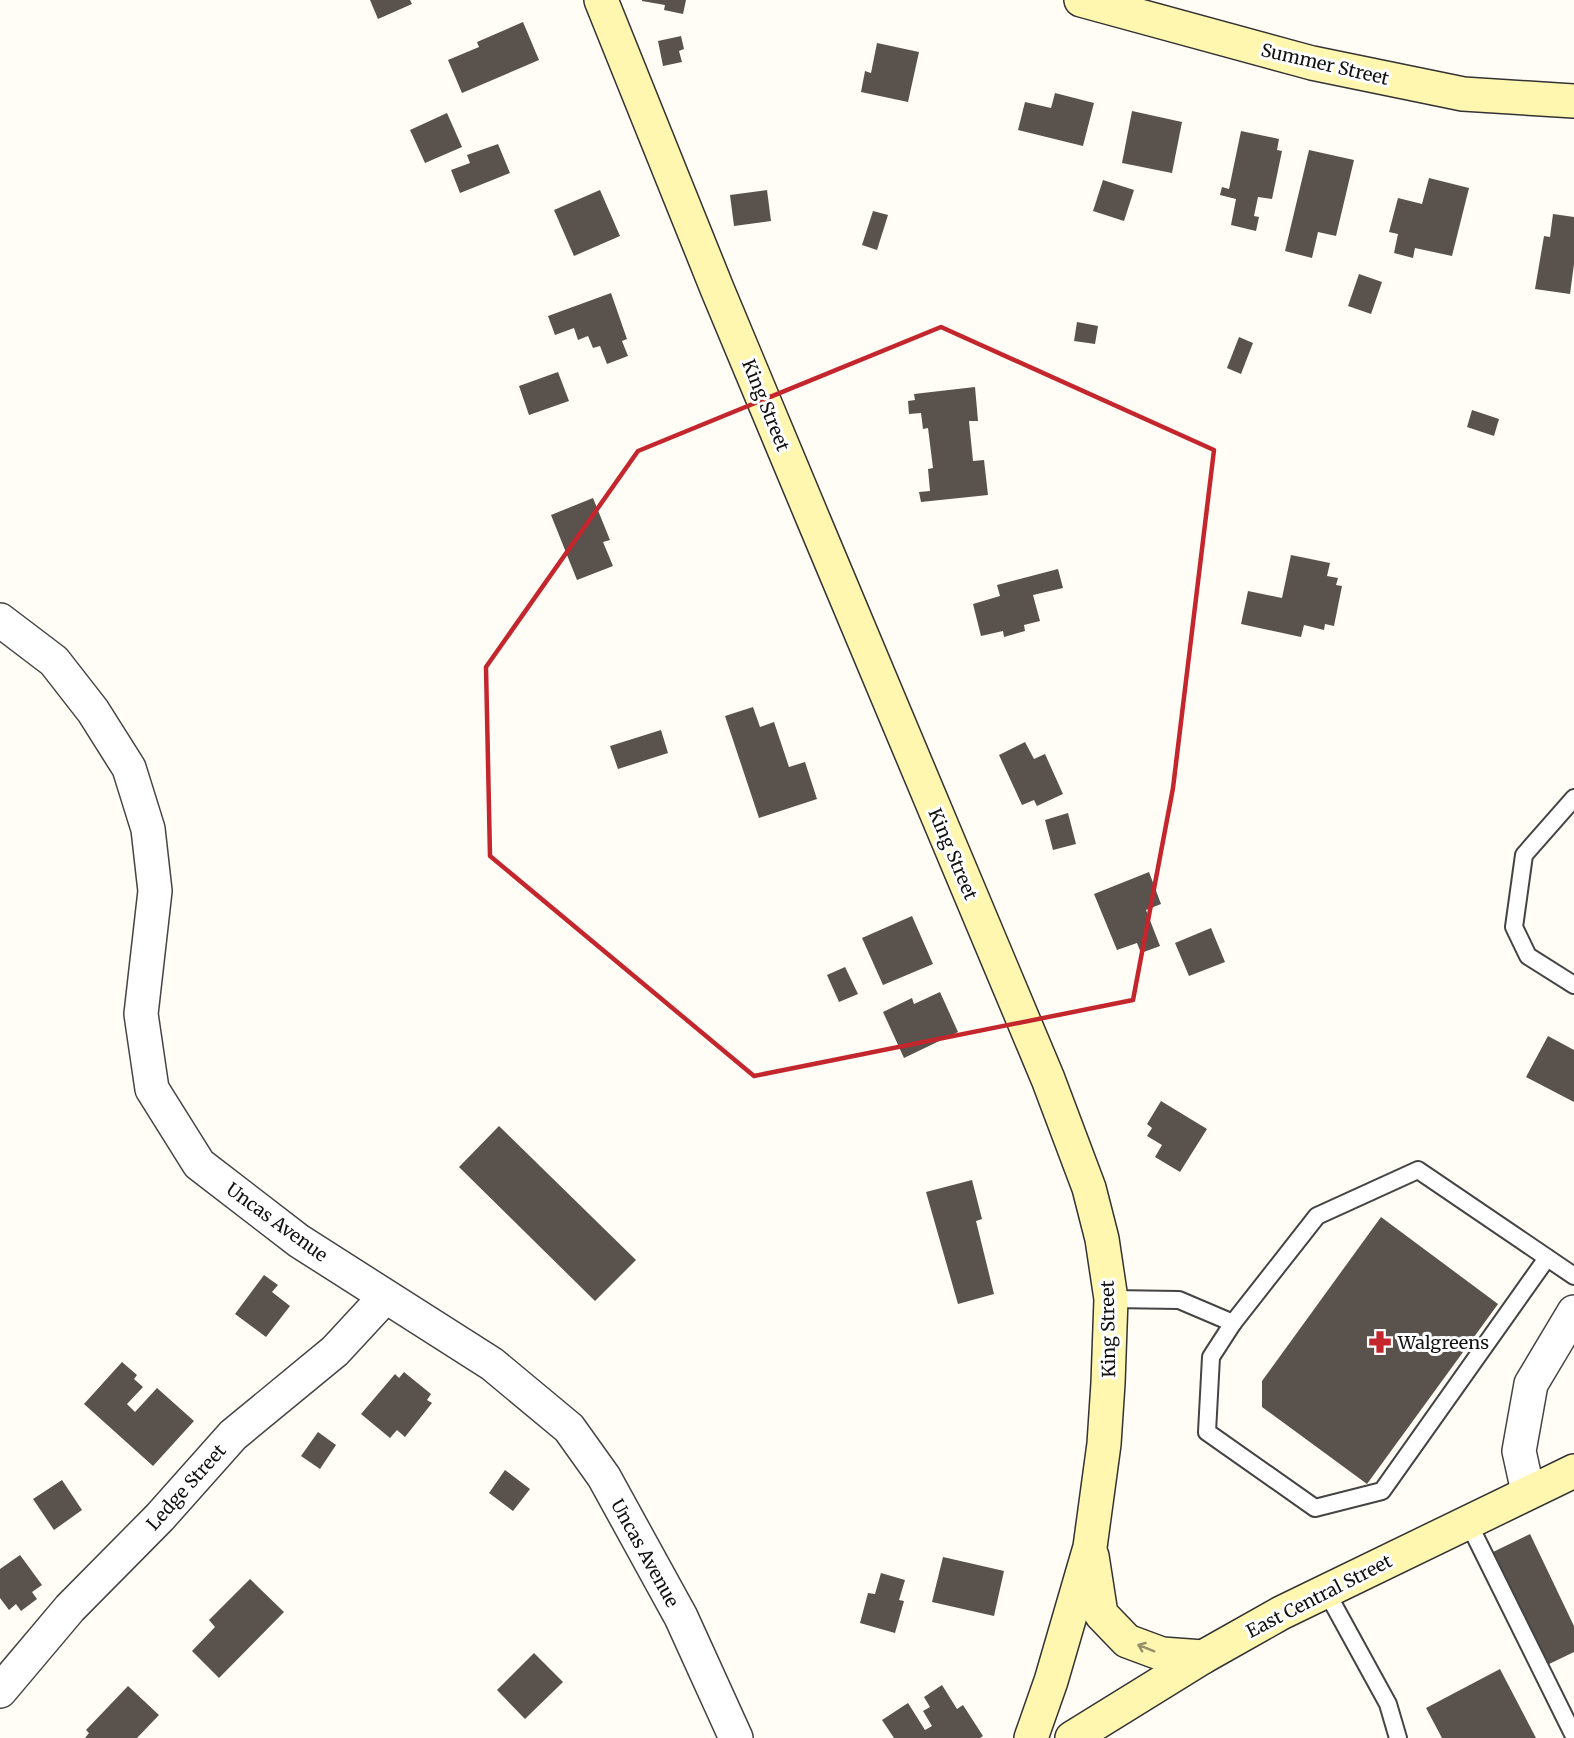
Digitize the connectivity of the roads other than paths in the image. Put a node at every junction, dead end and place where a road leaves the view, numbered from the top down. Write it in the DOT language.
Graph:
graph roads {
  1 [pos="601,0"];
  2 [pos="1081,0"];
  3 [pos="1574,101"];
  4 [pos="0,620"];
  5 [pos="1574,798"];
  6 [pos="1574,985"];
  7 [pos="1547,1258"];
  8 [pos="1574,1276"];
  9 [pos="385,1297"];
  10 [pos="1111,1299"];
  11 [pos="1574,1312"];
  12 [pos="1233,1323"];
  13 [pos="1574,1471"];
  14 [pos="1528,1492"];
  15 [pos="1468,1522"];
  16 [pos="1090,1547"];
  17 [pos="1326,1591"];
  18 [pos="1203,1657"];
  19 [pos="0,1692"];
  20 [pos="1574,1736"];
  21 [pos="736,1738"];
  22 [pos="1031,1738"];
  23 [pos="1072,1738"];
  24 [pos="1398,1738"];
  1 -- 10 [label="main road, King Street"];
  2 -- 3 [label="main road, Summer Street"];
  4 -- 9 [label="street, Uncas Avenue"];
  5 -- 6 [label="lane"];
  7 -- 8 [label="lane"];
  7 -- 12 [label="lane"];
  7 -- 12 [label="lane"];
  9 -- 19 [label="street, Ledge Street"];
  9 -- 21 [label="street, Uncas Avenue"];
  10 -- 12 [label="lane"];
  10 -- 16 [label="main road, King Street"];
  11 -- 14 [label="street"];
  13 -- 14 [label="main road, East Central Street"];
  14 -- 15 [label="main road, East Central Street"];
  15 -- 17 [label="main road, East Central Street"];
  15 -- 20 [label="lane"];
  18 -- 16 [label="main road, one-way"];
  16 -- 22 [label="main road, King Street"];
  17 -- 18 [label="main road, East Central Street"];
  17 -- 24 [label="lane"];
  18 -- 23 [label="main road, East Central Street"];
}
